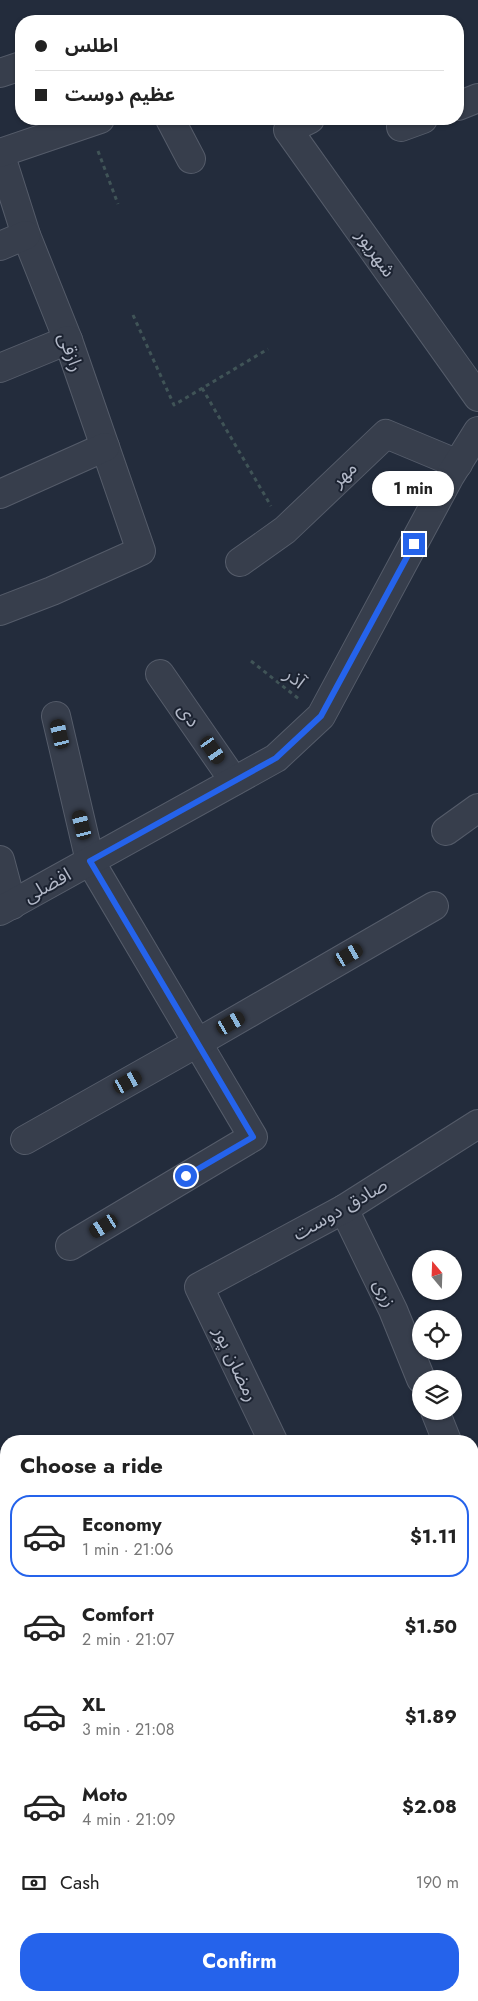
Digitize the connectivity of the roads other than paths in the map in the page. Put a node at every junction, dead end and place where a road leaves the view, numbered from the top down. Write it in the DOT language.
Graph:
graph roads {
  1 [pos="15,68"];
  2 [pos="0,73"];
  3 [pos="478,98"];
  4 [pos="464,104"];
  5 [pos="82,125"];
  6 [pos="173,125"];
  7 [pos="298,125"];
  8 [pos="0,153"];
  9 [pos="191,159"];
  10 [pos="26,236"];
  11 [pos="0,246"];
  12 [pos="68,340"];
  13 [pos="0,368"];
  14 [pos="478,397"];
  15 [pos="478,431"];
  16 [pos="105,447"];
  17 [pos="458,464"];
  18 [pos="0,494"];
  19 [pos="240,562"];
  20 [pos="0,611"];
  21 [pos="160,674"];
  22 [pos="56,716"];
  23 [pos="234,781"];
  24 [pos="478,808"];
  25 [pos="446,831"];
  26 [pos="0,860"];
  27 [pos="90,861"];
  28 [pos="434,906"];
  29 [pos="6,908"];
  30 [pos="197,1043"];
  31 [pos="478,1124"];
  32 [pos="25,1140"];
  33 [pos="344,1209"];
  34 [pos="70,1246"];
  35 [pos="199,1287"];
  36 [pos="417,1370"];
  37 [pos="439,1420"];
  38 [pos="270,1435"];
  39 [pos="445,1435"];
  1 -- 2 [label="street"];
  3 -- 4 [label="street"];
  5 -- 8 [label="street"];
  6 -- 9 [label="street"];
  7 -- 14 [label="street, شهریور"];
  8 -- 10 [label="street, رازقی"];
  10 -- 11 [label="street"];
  10 -- 12 [label="street, رازقی"];
  12 -- 13 [label="street"];
  12 -- 16 [label="street, رازقی"];
  15 -- 17 [label="street, افضلی"];
  16 -- 18 [label="street"];
  16 -- 20 [label="street, رازقی"];
  17 -- 19 [label="street, مهر"];
  17 -- 23 [label="street, افضلی"];
  21 -- 23 [label="street, دی"];
  22 -- 27 [label="street"];
  23 -- 27 [label="street, افضلی"];
  24 -- 25 [label="street"];
  26 -- 29 [label="street"];
  27 -- 29 [label="street, افضلی"];
  27 -- 30 [label="street"];
  28 -- 30 [label="street"];
  30 -- 32 [label="street"];
  30 -- 34 [label="street"];
  31 -- 33 [label="street, صادق دوست"];
  33 -- 35 [label="street, صادق دوست"];
  33 -- 36 [label="street, زری"];
  35 -- 38 [label="street, رمضان پور"];
  37 -- 39 [label="street"];
}
